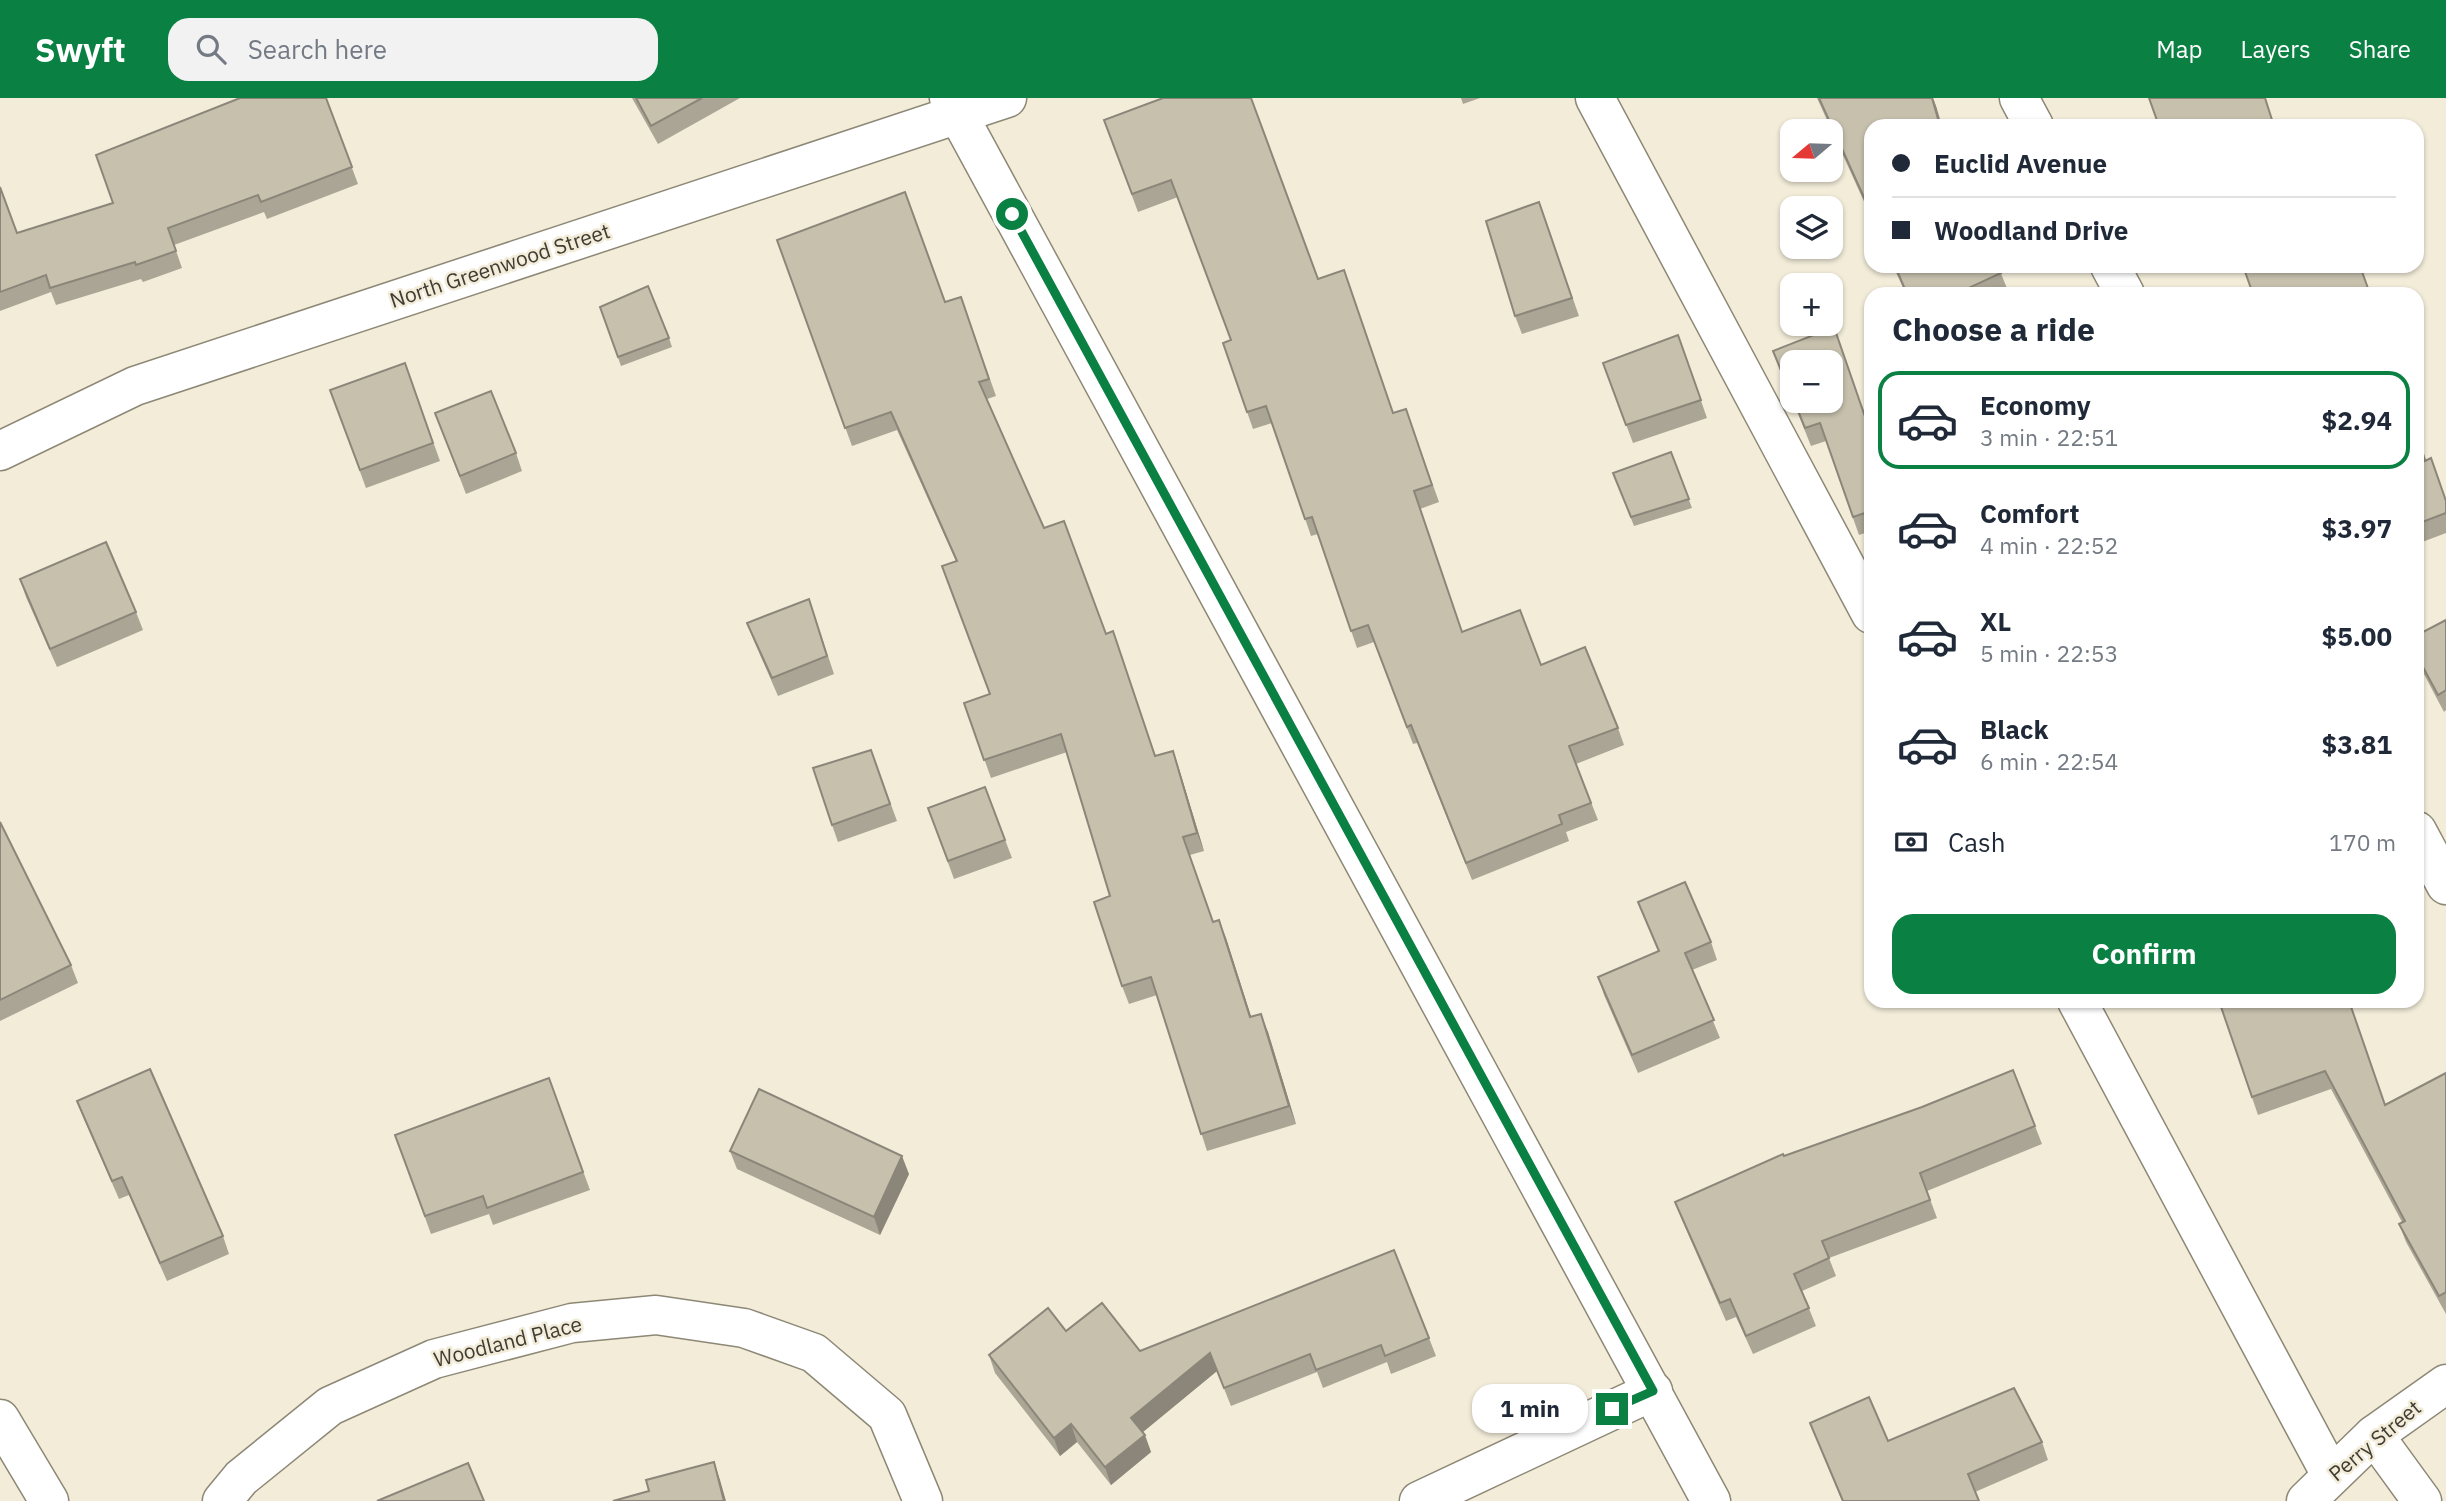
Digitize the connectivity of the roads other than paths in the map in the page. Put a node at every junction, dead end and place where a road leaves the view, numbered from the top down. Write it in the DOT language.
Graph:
graph roads {
  1 [pos="1007,98"];
  2 [pos="1595,98"];
  3 [pos="2019,98"];
  4 [pos="953,107"];
  5 [pos="2030,119"];
  6 [pos="0,451"];
  7 [pos="1864,601"];
  8 [pos="2424,844"];
  9 [pos="2446,885"];
  10 [pos="2080,1008"];
  11 [pos="2446,1384"];
  12 [pos="1653,1391"];
  13 [pos="0,1419"];
  14 [pos="2374,1435"];
  15 [pos="2318,1488"];
  16 [pos="49,1501"];
  17 [pos="222,1501"];
  18 [pos="923,1501"];
  19 [pos="1419,1501"];
  20 [pos="1711,1501"];
  21 [pos="2422,1501"];
  1 -- 4 [label="street, North Greenwood Street"];
  2 -- 7 [label="street"];
  3 -- 5 [label="street"];
  4 -- 6 [label="street, North Greenwood Street"];
  4 -- 12 [label="street"];
  8 -- 9 [label="street"];
  10 -- 15 [label="street"];
  11 -- 14 [label="street, Perry Street"];
  12 -- 19 [label="street"];
  12 -- 20 [label="street"];
  13 -- 16 [label="street"];
  14 -- 15 [label="street, Perry Street"];
  14 -- 21 [label="street"];
  17 -- 18 [label="street, Woodland Place"];
}
